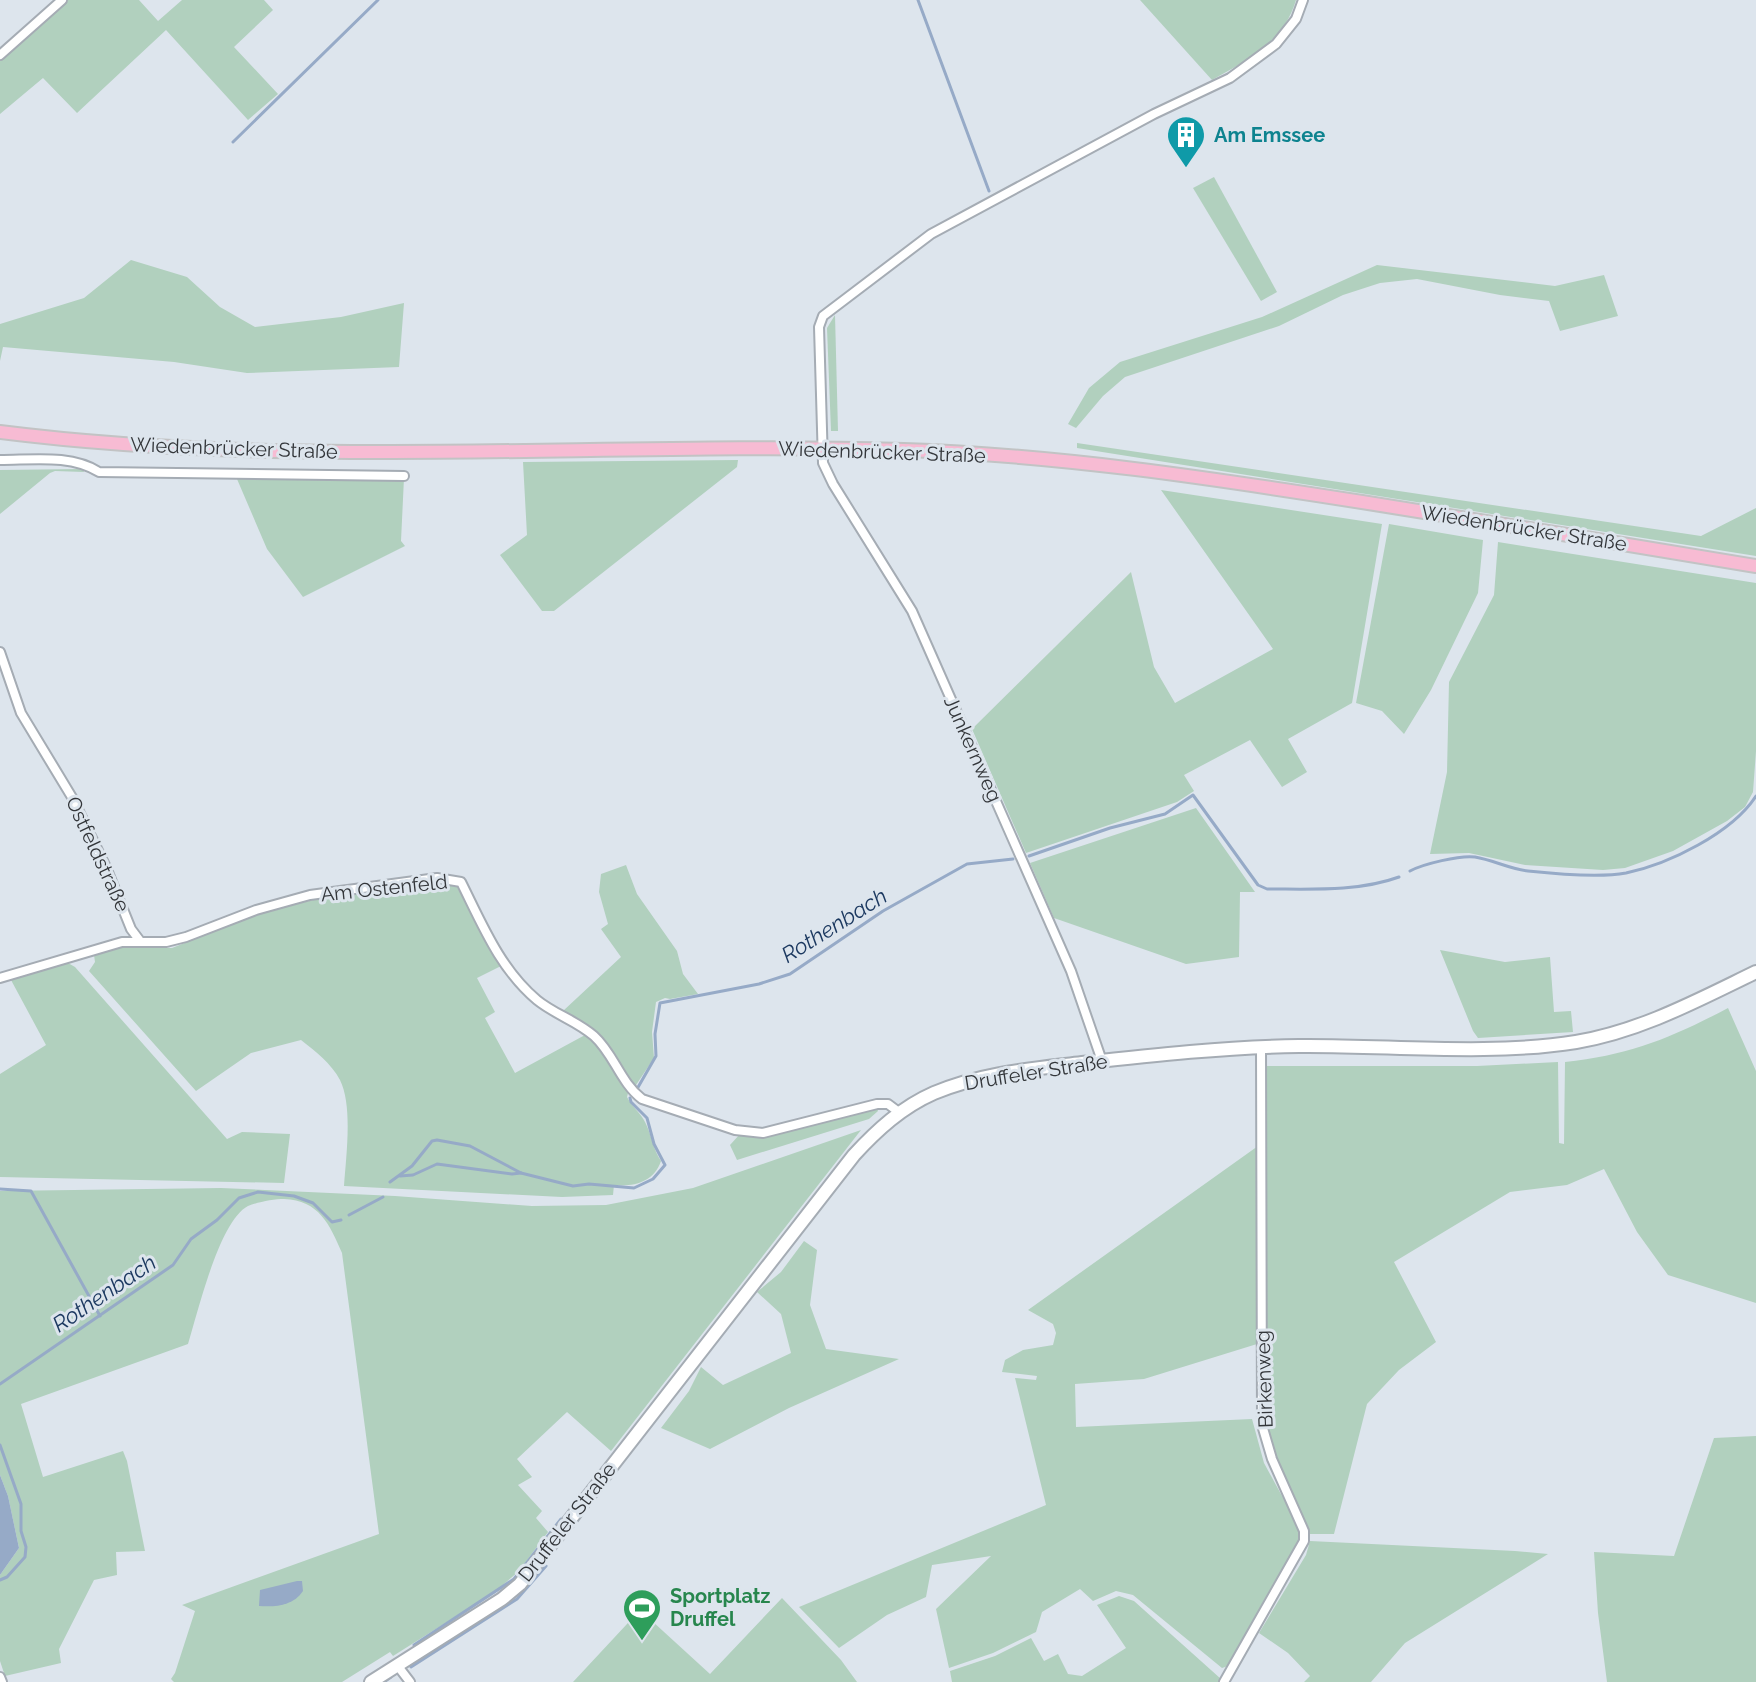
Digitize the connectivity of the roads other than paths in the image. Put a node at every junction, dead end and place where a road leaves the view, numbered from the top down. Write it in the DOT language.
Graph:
graph roads {
  1 [pos="62,0"];
  2 [pos="1303,0"];
  3 [pos="0,55"];
  4 [pos="0,432"];
  5 [pos="822,450"];
  6 [pos="0,460"];
  7 [pos="404,476"];
  8 [pos="1756,566"];
  9 [pos="0,652"];
  10 [pos="131,929"];
  11 [pos="140,941"];
  12 [pos="122,942"];
  13 [pos="1756,972"];
  14 [pos="0,978"];
  15 [pos="1261,1047"];
  16 [pos="1102,1061"];
  17 [pos="900,1113"];
  18 [pos="397,1665"];
  19 [pos="371,1682"];
  20 [pos="410,1682"];
  21 [pos="1224,1682"];
  1 -- 3 [label="street"];
  2 -- 5 [label="street"];
  4 -- 5 [label="main road, Wiedenbrücker Straße"];
  5 -- 8 [label="main road, Wiedenbrücker Straße"];
  5 -- 16 [label="street, Junkernweg"];
  6 -- 7 [label="street"];
  9 -- 10 [label="street, Ostfeldstraße"];
  10 -- 11 [label="street"];
  10 -- 12 [label="street, Ostfeldstraße"];
  11 -- 12 [label="street, Am Ostenfeld"];
  11 -- 17 [label="street, Am Ostenfeld"];
  12 -- 14 [label="street, Ostfeldstraße"];
  13 -- 15 [label="street, Druffeler Straße"];
  15 -- 16 [label="street, Druffeler Straße"];
  15 -- 21 [label="street, Birkenweg"];
  16 -- 17 [label="street, Druffeler Straße"];
  17 -- 18 [label="street, Druffeler Straße"];
  18 -- 19 [label="street, Druffeler Straße"];
  18 -- 20 [label="street"];
}
